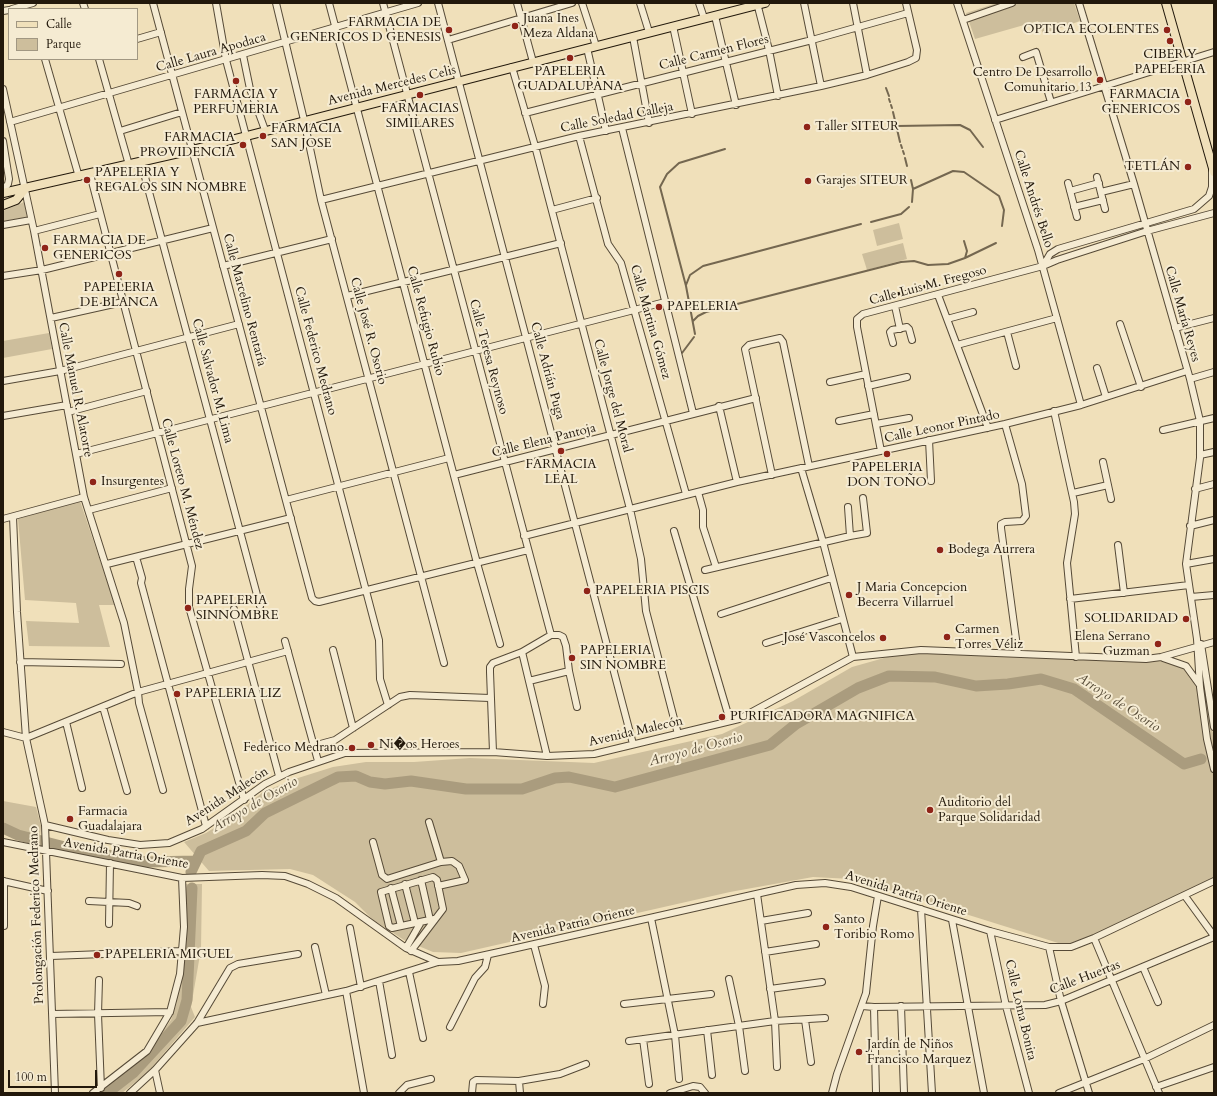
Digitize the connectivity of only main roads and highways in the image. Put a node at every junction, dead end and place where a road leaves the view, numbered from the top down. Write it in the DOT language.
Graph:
graph roads {
  1 [pos="1166,3"];
  2 [pos="760,4"];
  3 [pos="1213,169"];
  4 [pos="25,189"];
  5 [pos="3,191"];
  6 [pos="3,205"];
  1 -- 3 [label="main road"];
  2 -- 4 [label="main road, Avenida Mercedes Celis"];
  4 -- 5 [label="main road, Avenida Mercedes Celis"];
  4 -- 6 [label="main road, Avenida Mercedes Celis"];
}
